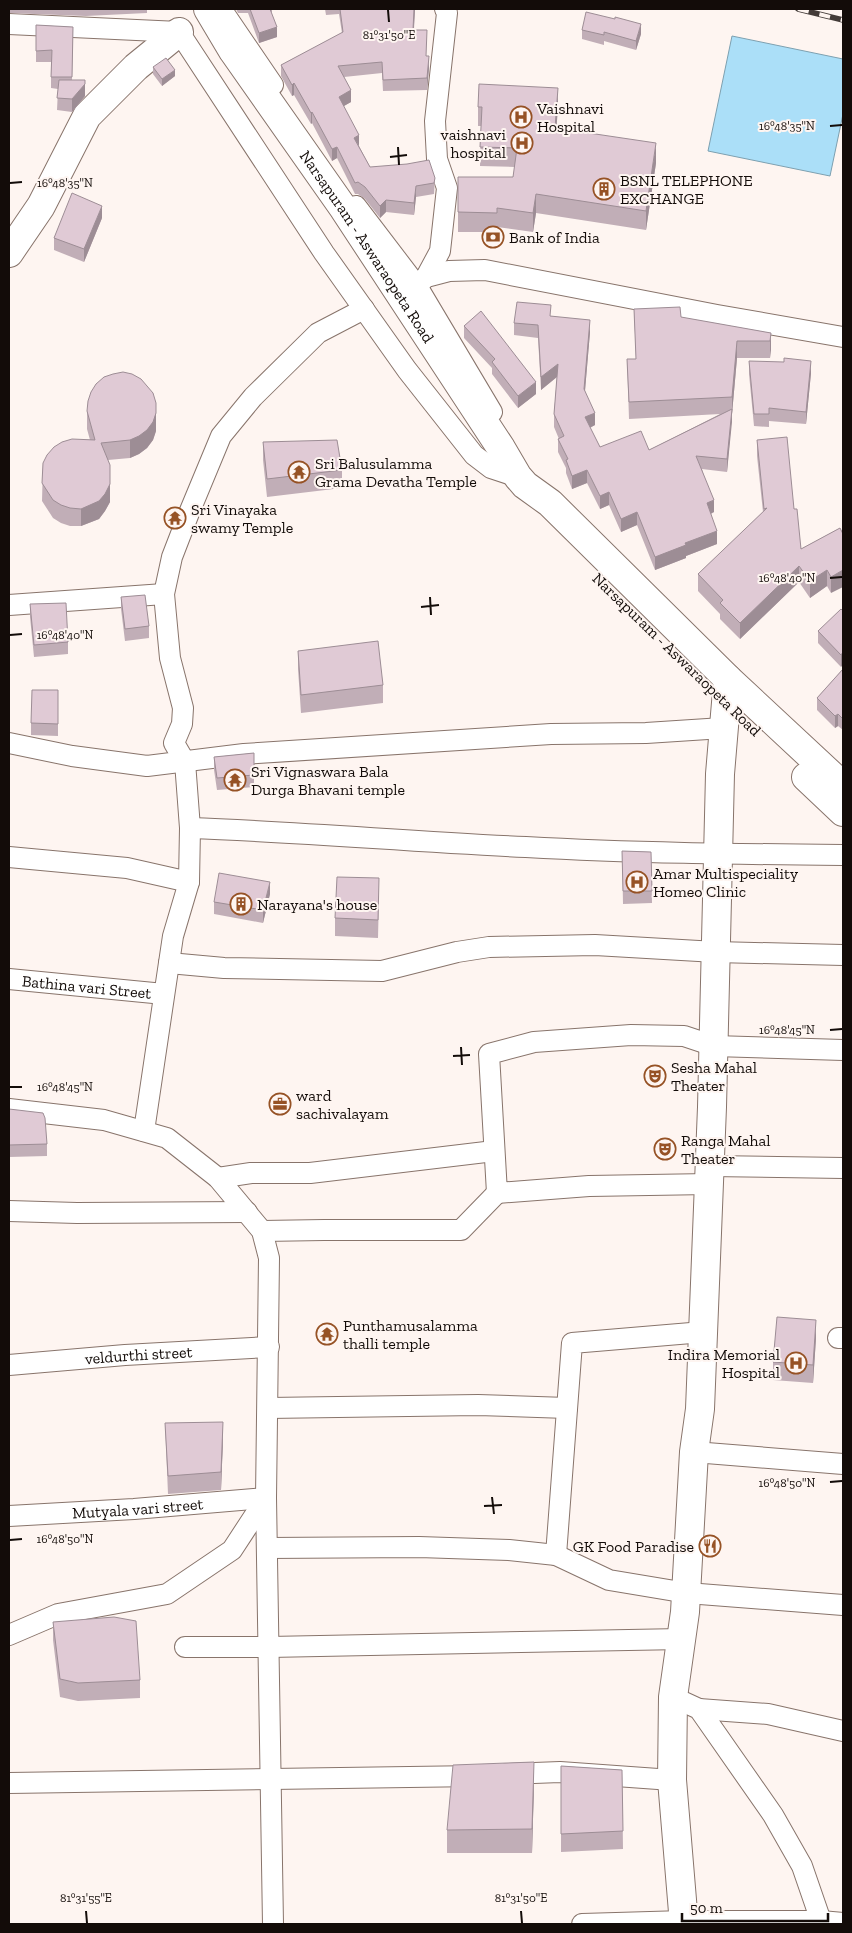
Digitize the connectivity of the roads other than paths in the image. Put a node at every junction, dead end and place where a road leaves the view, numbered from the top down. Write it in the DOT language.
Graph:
graph roads {
  1 [pos="208,9"];
  2 [pos="221,9"];
  3 [pos="445,9"];
  4 [pos="9,24"];
  5 [pos="179,32"];
  6 [pos="9,253"];
  7 [pos="422,282"];
  8 [pos="364,309"];
  9 [pos="843,336"];
  10 [pos="522,481"];
  11 [pos="164,594"];
  12 [pos="9,605"];
  13 [pos="725,703"];
  14 [pos="9,743"];
  15 [pos="185,762"];
  16 [pos="843,786"];
  17 [pos="843,812"];
  18 [pos="190,828"];
  19 [pos="718,854"];
  20 [pos="843,855"];
  21 [pos="9,857"];
  22 [pos="189,882"];
  23 [pos="716,952"];
  24 [pos="843,955"];
  25 [pos="169,963"];
  26 [pos="9,979"];
  27 [pos="164,994"];
  28 [pos="714,1046"];
  29 [pos="843,1050"];
  30 [pos="9,1109"];
  31 [pos="144,1131"];
  32 [pos="494,1151"];
  33 [pos="843,1168"];
  34 [pos="710,1175"];
  35 [pos="218,1178"];
  36 [pos="497,1193"];
  37 [pos="9,1210"];
  38 [pos="247,1212"];
  39 [pos="262,1231"];
  40 [pos="703,1332"];
  41 [pos="269,1347"];
  42 [pos="9,1365"];
  43 [pos="268,1408"];
  44 [pos="567,1408"];
  45 [pos="694,1452"];
  46 [pos="843,1464"];
  47 [pos="266,1498"];
  48 [pos="9,1516"];
  49 [pos="267,1548"];
  50 [pos="556,1555"];
  51 [pos="686,1593"];
  52 [pos="843,1605"];
  53 [pos="9,1635"];
  54 [pos="682,1639"];
  55 [pos="185,1647"];
  56 [pos="269,1647"];
  57 [pos="673,1697"];
  58 [pos="699,1708"];
  59 [pos="843,1731"];
  60 [pos="270,1778"];
  61 [pos="672,1780"];
  62 [pos="9,1782"];
  63 [pos="684,1923"];
  64 [pos="822,1923"];
  65 [pos="843,1923"];
  66 [pos="274,1924"];
  67 [pos="582,1924"];
  1 -- 10 [label="main road, Narsapuram - Aswaraopeta Road"];
  2 -- 7 [label="street"];
  3 -- 7 [label="street"];
  4 -- 5 [label="street"];
  5 -- 6 [label="main road"];
  5 -- 8 [label="street"];
  7 -- 9 [label="street"];
  7 -- 10 [label="street"];
  8 -- 10 [label="street"];
  8 -- 11 [label="street"];
  10 -- 13 [label="main road, Narsapuram - Aswaraopeta Road"];
  11 -- 12 [label="street"];
  11 -- 15 [label="street"];
  13 -- 15 [label="street"];
  13 -- 16 [label="main road, Narsapuram - Aswaraopeta Road"];
  13 -- 17 [label="main road, Narsapuram - Aswaraopeta Road"];
  13 -- 19 [label="main road"];
  14 -- 15 [label="street"];
  15 -- 18 [label="street"];
  18 -- 19 [label="street"];
  18 -- 22 [label="street"];
  19 -- 20 [label="street"];
  19 -- 23 [label="main road"];
  21 -- 22 [label="street"];
  22 -- 25 [label="street"];
  23 -- 24 [label="street"];
  23 -- 25 [label="street"];
  23 -- 28 [label="main road"];
  25 -- 27 [label="street"];
  26 -- 27 [label="street, Bathina vari Street"];
  27 -- 31 [label="street"];
  28 -- 29 [label="street"];
  28 -- 32 [label="street"];
  28 -- 34 [label="main road"];
  30 -- 31 [label="street"];
  31 -- 35 [label="street"];
  32 -- 35 [label="street"];
  32 -- 36 [label="street"];
  33 -- 34 [label="street"];
  34 -- 36 [label="street"];
  34 -- 40 [label="main road"];
  35 -- 38 [label="street"];
  36 -- 39 [label="street"];
  37 -- 38 [label="street"];
  38 -- 39 [label="street"];
  39 -- 41 [label="street"];
  40 -- 44 [label="street"];
  40 -- 45 [label="main road"];
  41 -- 42 [label="street, veldurthi street"];
  41 -- 43 [label="street"];
  43 -- 44 [label="street"];
  43 -- 47 [label="street"];
  44 -- 50 [label="street"];
  45 -- 46 [label="street"];
  45 -- 51 [label="main road"];
  47 -- 48 [label="street, Mutyala vari street"];
  47 -- 49 [label="street"];
  47 -- 53 [label="street"];
  49 -- 50 [label="street"];
  49 -- 56 [label="street"];
  50 -- 51 [label="street"];
  51 -- 52 [label="street"];
  51 -- 54 [label="main road"];
  54 -- 56 [label="street"];
  54 -- 57 [label="main road"];
  55 -- 56 [label="street"];
  56 -- 60 [label="street"];
  57 -- 58 [label="street"];
  57 -- 61 [label="main road"];
  58 -- 59 [label="street"];
  58 -- 64 [label="street"];
  60 -- 61 [label="street"];
  60 -- 62 [label="street"];
  60 -- 66 [label="street"];
  61 -- 63 [label="main road"];
  63 -- 64 [label="street"];
  63 -- 67 [label="street"];
  64 -- 65 [label="street"];
}
